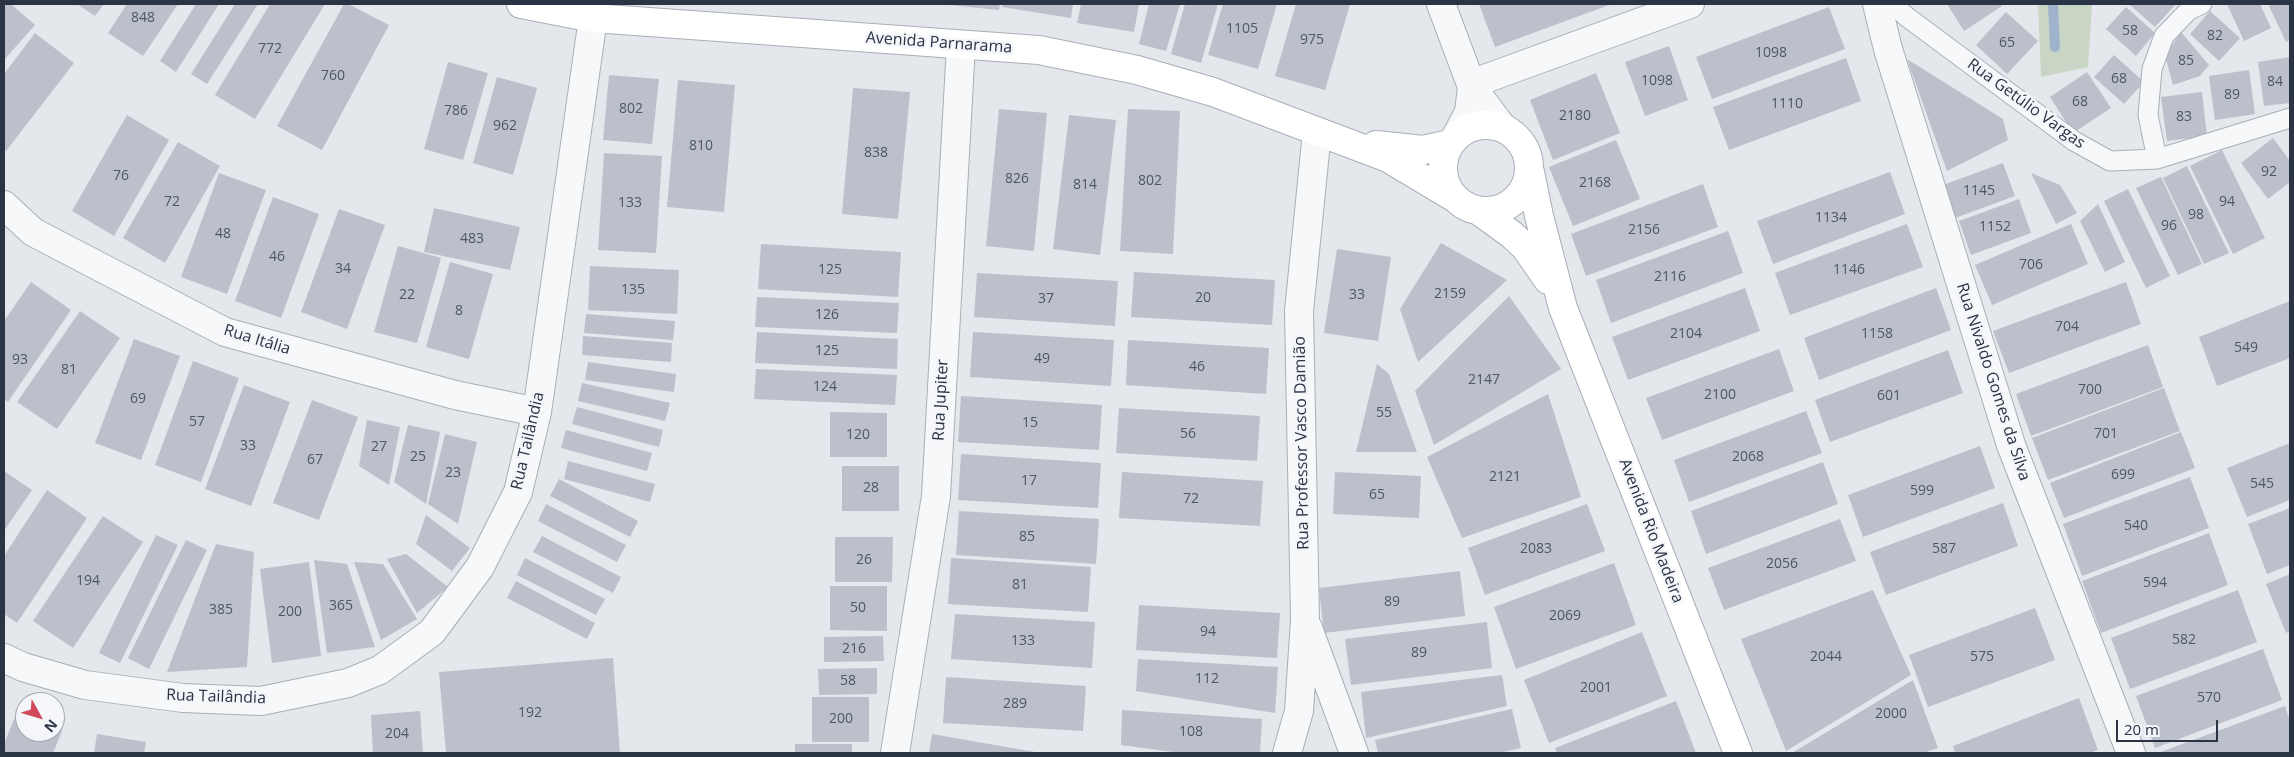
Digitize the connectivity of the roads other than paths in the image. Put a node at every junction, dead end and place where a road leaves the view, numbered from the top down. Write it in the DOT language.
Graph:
graph roads {
  1 [pos="521,4"];
  2 [pos="1441,4"];
  3 [pos="1690,4"];
  4 [pos="1877,4"];
  5 [pos="1892,4"];
  6 [pos="2202,4"];
  7 [pos="593,18"];
  8 [pos="961,45"];
  9 [pos="1471,86"];
  10 [pos="2290,118"];
  11 [pos="1502,127"];
  12 [pos="1317,132"];
  13 [pos="1454,139"];
  14 [pos="1345,142"];
  15 [pos="2157,159"];
  16 [pos="1530,172"];
  17 [pos="1455,198"];
  18 [pos="4,205"];
  19 [pos="1479,211"];
  20 [pos="1563,308"];
  21 [pos="537,412"];
  22 [pos="1305,620"];
  23 [pos="4,658"];
  24 [pos="895,753"];
  25 [pos="1287,753"];
  26 [pos="1354,753"];
  27 [pos="1738,753"];
  28 [pos="2131,753"];
  1 -- 7 [label="main road, Avenida Parnarama"];
  2 -- 9 [label="street"];
  3 -- 9 [label="street"];
  4 -- 28 [label="street, Rua Nivaldo Gomes da Silva"];
  5 -- 15 [label="lane, Rua Getúlio Vargas"];
  6 -- 15 [label="lane"];
  7 -- 8 [label="main road, Avenida Parnarama"];
  7 -- 21 [label="street, Rua Tailândia"];
  8 -- 12 [label="main road, Avenida Parnarama"];
  8 -- 24 [label="street, Rua Jupiter"];
  9 -- 11 [label="street"];
  9 -- 13 [label="street"];
  10 -- 15 [label="lane, Rua Getúlio Vargas"];
  11 -- 13 [label="main road"];
  11 -- 16 [label="main road"];
  12 -- 14 [label="main road, Avenida Parnarama"];
  12 -- 22 [label="street, Rua Professor Vasco Damião"];
  13 -- 14 [label="main road, Avenida Parnarama"];
  13 -- 17 [label="main road"];
  14 -- 17 [label="main road, Avenida Parnarama"];
  16 -- 19 [label="main road"];
  16 -- 20 [label="main road, Avenida Rio Madeira"];
  17 -- 19 [label="main road"];
  18 -- 21 [label="street, Rua Itália"];
  19 -- 20 [label="main road, Avenida Rio Madeira"];
  20 -- 27 [label="main road, Avenida Rio Madeira"];
  21 -- 23 [label="street, Rua Tailândia"];
  22 -- 25 [label="street, Rua Professor Vasco Damião"];
  22 -- 26 [label="street"];
}
